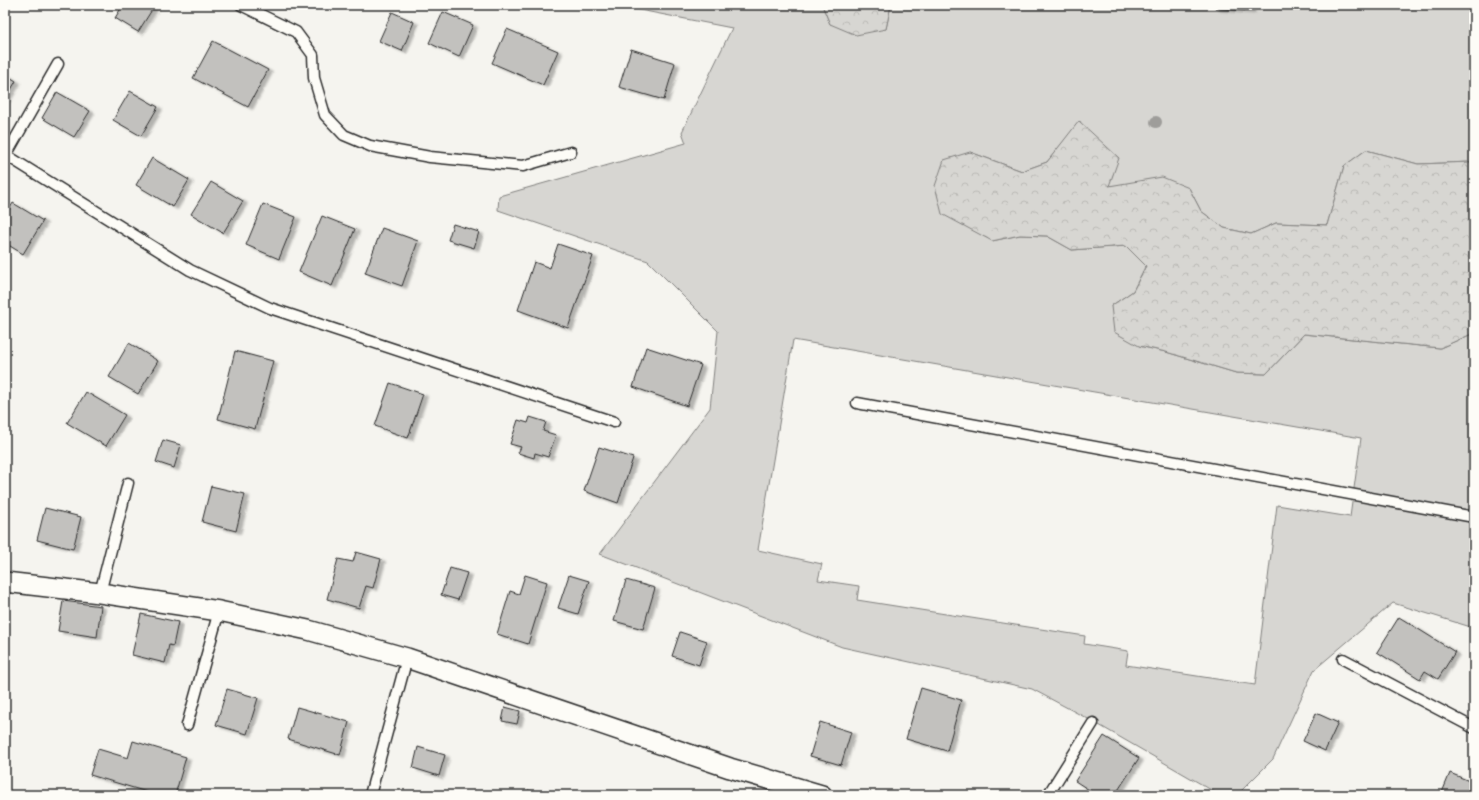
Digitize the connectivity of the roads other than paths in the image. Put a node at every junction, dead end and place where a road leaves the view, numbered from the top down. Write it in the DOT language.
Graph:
graph roads {
  1 [pos="241,5"];
  2 [pos="58,64"];
  3 [pos="571,152"];
  4 [pos="6,156"];
  5 [pos="857,402"];
  6 [pos="614,422"];
  7 [pos="128,483"];
  8 [pos="1474,517"];
  9 [pos="5,582"];
  10 [pos="100,593"];
  11 [pos="219,611"];
  12 [pos="407,658"];
  13 [pos="1343,659"];
  14 [pos="1093,723"];
  15 [pos="187,725"];
  16 [pos="1474,728"];
  17 [pos="370,795"];
  18 [pos="822,795"];
  19 [pos="1048,795"];
  1 -- 3 [label="lane"];
  2 -- 4 [label="lane"];
  4 -- 6 [label="lane"];
  5 -- 8 [label="lane"];
  7 -- 10 [label="lane"];
  9 -- 10 [label="street"];
  10 -- 11 [label="street"];
  11 -- 12 [label="street"];
  11 -- 15 [label="lane"];
  12 -- 17 [label="lane"];
  12 -- 18 [label="street"];
  13 -- 16 [label="lane"];
  14 -- 19 [label="lane"];
}
